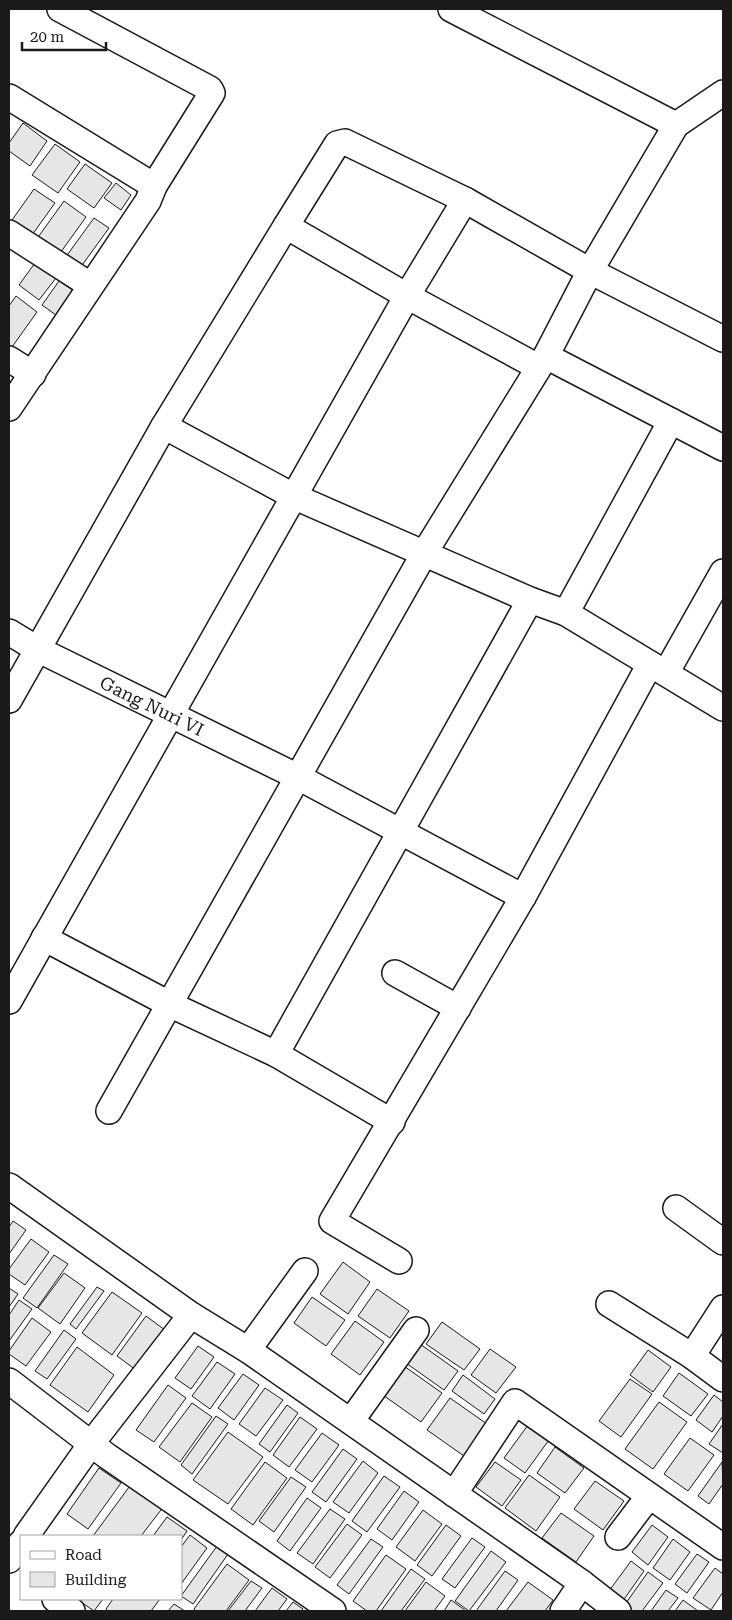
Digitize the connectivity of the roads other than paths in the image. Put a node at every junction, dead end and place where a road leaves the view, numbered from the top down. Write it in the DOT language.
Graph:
graph roads {
  1 [pos="60,9"];
  2 [pos="451,9"];
  3 [pos="483,16"];
  4 [pos="723,93"];
  5 [pos="9,97"];
  6 [pos="676,125"];
  7 [pos="154,186"];
  8 [pos="466,200"];
  9 [pos="286,226"];
  10 [pos="9,233"];
  11 [pos="590,271"];
  12 [pos="90,285"];
  13 [pos="407,296"];
  14 [pos="723,339"];
  15 [pos="9,359"];
  16 [pos="542,362"];
  17 [pos="33,374"];
  18 [pos="9,408"];
  19 [pos="671,421"];
  20 [pos="164,426"];
  21 [pos="723,448"];
  22 [pos="293,496"];
  23 [pos="425,552"];
  24 [pos="723,572"];
  25 [pos="530,600"];
  26 [pos="566,613"];
  27 [pos="9,632"];
  28 [pos="37,649"];
  29 [pos="658,668"];
  30 [pos="9,700"];
  31 [pos="723,708"];
  32 [pos="170,714"];
  33 [pos="298,777"];
  34 [pos="399,830"];
  35 [pos="523,897"];
  36 [pos="44,938"];
  37 [pos="395,973"];
  38 [pos="9,1001"];
  39 [pos="169,1004"];
  40 [pos="458,1008"];
  41 [pos="276,1054"];
  42 [pos="109,1111"];
  43 [pos="392,1122"];
  44 [pos="9,1186"];
  45 [pos="676,1208"];
  46 [pos="723,1242"];
  47 [pos="399,1261"];
  48 [pos="305,1271"];
  49 [pos="609,1304"];
  50 [pos="723,1308"];
  51 [pos="191,1316"];
  52 [pos="416,1330"];
  53 [pos="248,1350"];
  54 [pos="692,1356"];
  55 [pos="723,1378"];
  56 [pos="9,1382"];
  57 [pos="351,1421"];
  58 [pos="91,1444"];
  59 [pos="454,1494"];
  60 [pos="649,1496"];
  61 [pos="27,1535"];
  62 [pos="618,1537"];
  63 [pos="20,1544"];
  64 [pos="723,1547"];
  65 [pos="9,1560"];
  66 [pos="9,1565"];
  67 [pos="20,1573"];
  68 [pos="582,1583"];
  69 [pos="56,1600"];
  70 [pos="72,1611"];
  71 [pos="333,1611"];
  72 [pos="563,1611"];
  73 [pos="618,1611"];
  1 -- 7 [label="street"];
  2 -- 3 [label="street"];
  3 -- 6 [label="street"];
  4 -- 6 [label="street"];
  5 -- 7 [label="street"];
  6 -- 11 [label="street"];
  7 -- 12 [label="street"];
  8 -- 9 [label="street"];
  8 -- 11 [label="street"];
  8 -- 13 [label="street"];
  9 -- 13 [label="street"];
  9 -- 20 [label="street"];
  10 -- 12 [label="street"];
  11 -- 14 [label="street"];
  11 -- 16 [label="street"];
  12 -- 17 [label="street"];
  13 -- 16 [label="street"];
  13 -- 22 [label="street"];
  15 -- 17 [label="street"];
  16 -- 19 [label="street"];
  16 -- 23 [label="street"];
  17 -- 18 [label="street"];
  19 -- 21 [label="street"];
  19 -- 26 [label="street"];
  20 -- 22 [label="street"];
  20 -- 28 [label="street"];
  22 -- 23 [label="street"];
  22 -- 32 [label="street"];
  23 -- 25 [label="street"];
  23 -- 33 [label="street"];
  24 -- 29 [label="street"];
  25 -- 26 [label="street"];
  25 -- 34 [label="street"];
  26 -- 29 [label="street"];
  27 -- 28 [label="street, Gang Nuri VI"];
  28 -- 30 [label="street"];
  28 -- 32 [label="street, Gang Nuri VI"];
  29 -- 31 [label="street"];
  29 -- 35 [label="street"];
  32 -- 33 [label="street, Gang Nuri VI"];
  32 -- 36 [label="street"];
  33 -- 34 [label="street, Gang Nuri VI"];
  33 -- 39 [label="street"];
  34 -- 35 [label="street, Gang Nuri VI"];
  34 -- 41 [label="street"];
  35 -- 40 [label="street"];
  36 -- 38 [label="street"];
  36 -- 39 [label="street"];
  37 -- 40 [label="street"];
  39 -- 41 [label="street"];
  39 -- 42 [label="street"];
  40 -- 43 [label="street"];
  41 -- 43 [label="street"];
  43 -- 47 [label="street"];
  44 -- 51 [label="street"];
  45 -- 46 [label="street"];
  48 -- 53 [label="street"];
  49 -- 54 [label="street"];
  50 -- 54 [label="street"];
  51 -- 53 [label="street"];
  51 -- 58 [label="street"];
  52 -- 57 [label="street"];
  53 -- 57 [label="street"];
  54 -- 55 [label="street"];
  56 -- 58 [label="street"];
  57 -- 59 [label="street"];
  58 -- 61 [label="street"];
  58 -- 71 [label="street"];
  59 -- 60 [label="street"];
  59 -- 68 [label="street"];
  60 -- 62 [label="street"];
  60 -- 64 [label="street"];
  63 -- 65 [label="street"];
  66 -- 67 [label="street"];
  68 -- 72 [label="street"];
  68 -- 73 [label="street"];
  69 -- 70 [label="street"];
}
